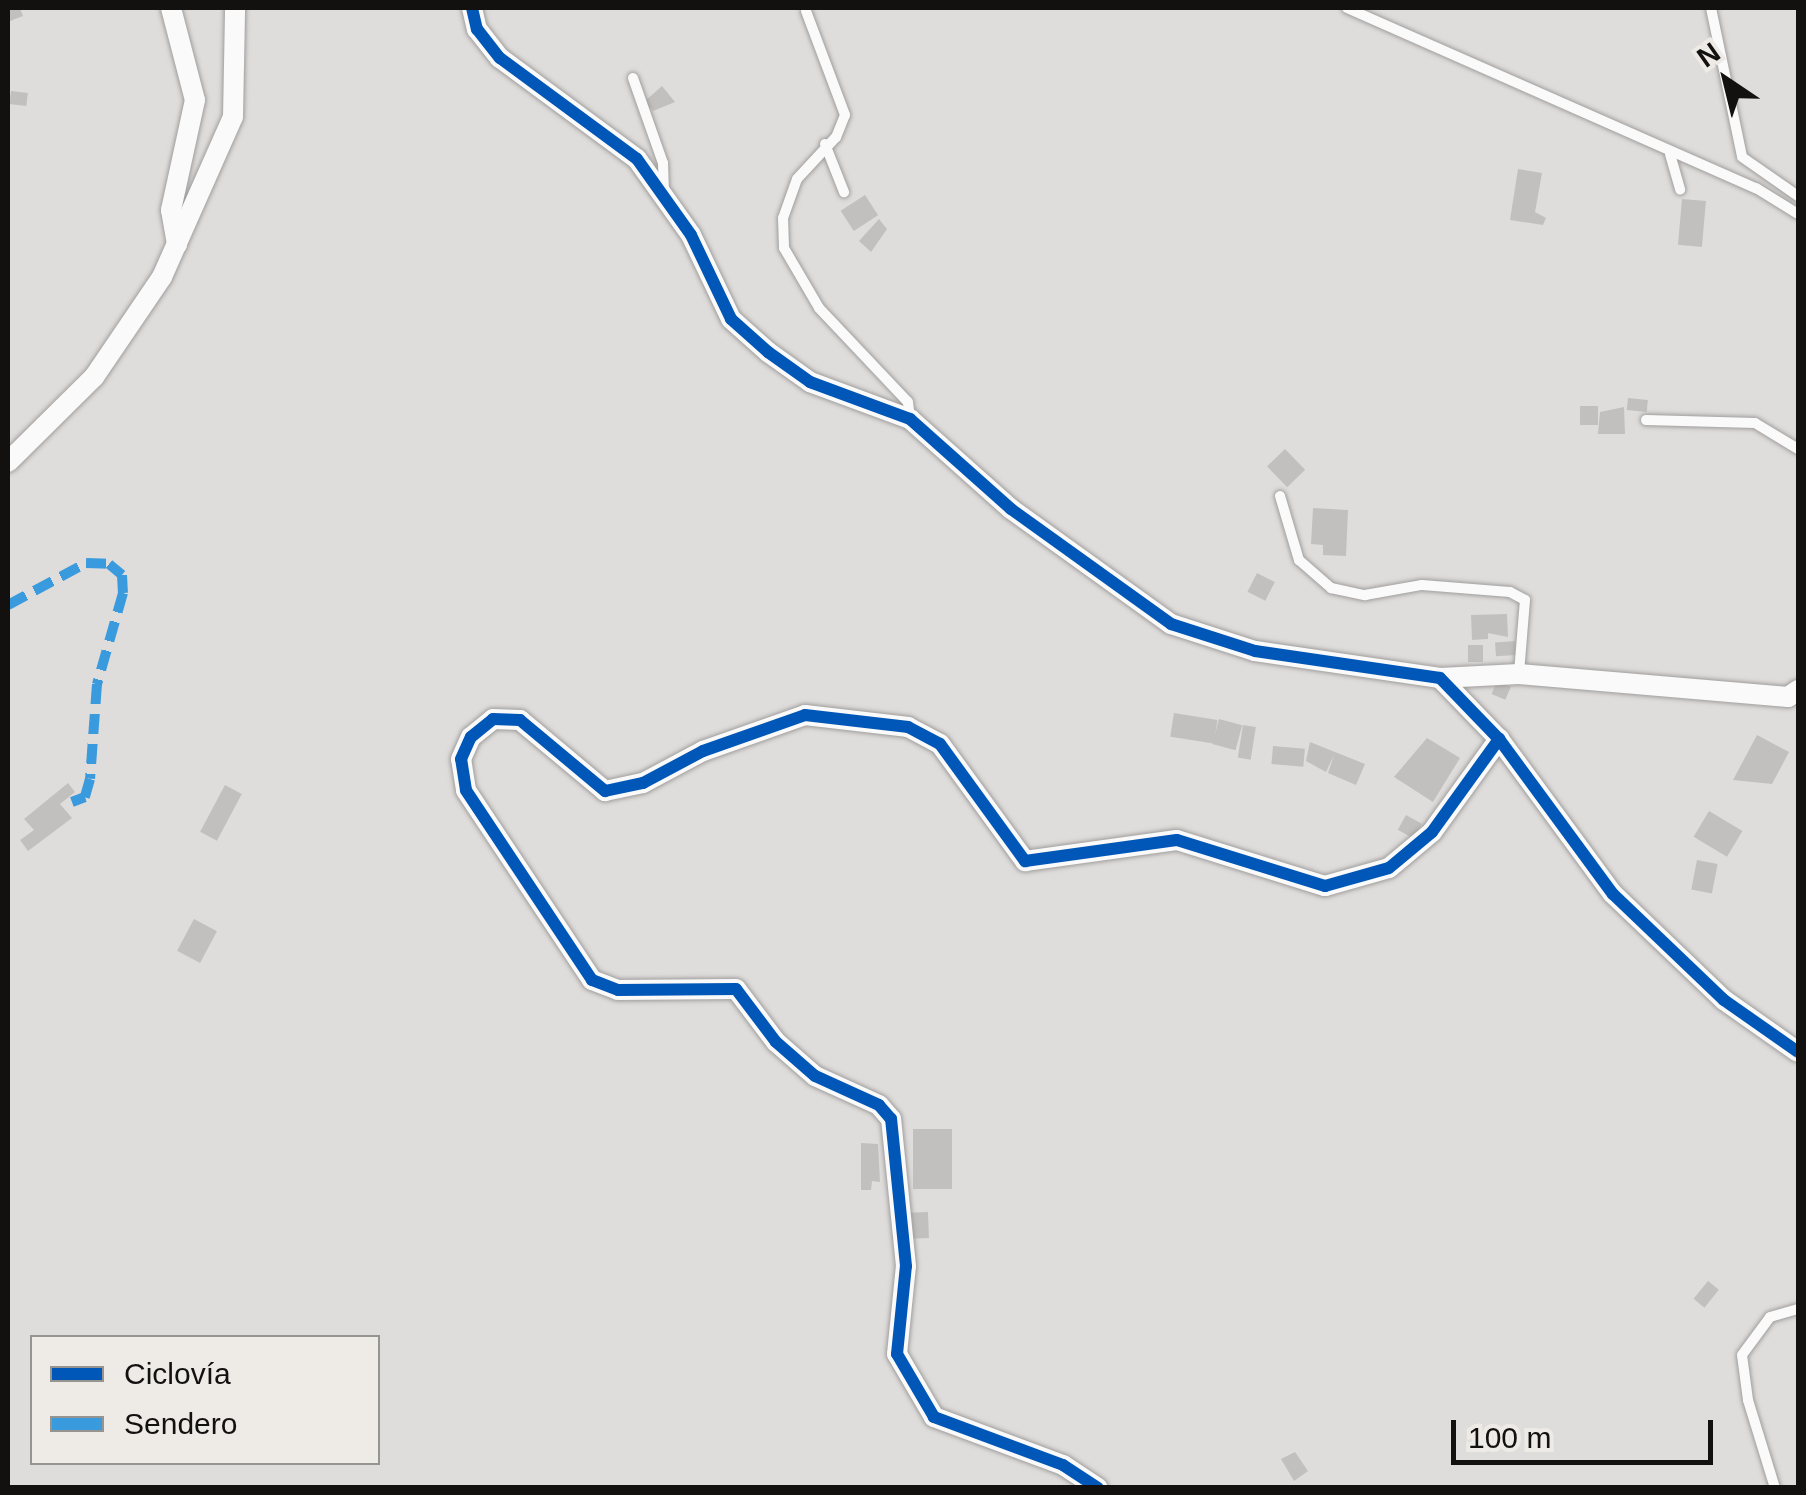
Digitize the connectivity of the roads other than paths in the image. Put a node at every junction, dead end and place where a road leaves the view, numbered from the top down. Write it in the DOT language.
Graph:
graph roads {
  1 [pos="171,8"];
  2 [pos="236,8"];
  3 [pos="472,8"];
  4 [pos="1347,8"];
  5 [pos="1711,8"];
  6 [pos="806,11"];
  7 [pos="634,78"];
  8 [pos="826,144"];
  9 [pos="1670,154"];
  10 [pos="1680,190"];
  11 [pos="844,192"];
  12 [pos="1798,196"];
  13 [pos="664,200"];
  14 [pos="1798,214"];
  15 [pos="177,246"];
  16 [pos="910,420"];
  17 [pos="1646,420"];
  18 [pos="1798,449"];
  19 [pos="8,462"];
  20 [pos="1280,496"];
  21 [pos="1519,674"];
  22 [pos="1440,678"];
  23 [pos="1798,690"];
  24 [pos="1499,740"];
  25 [pos="1798,1052"];
  26 [pos="1798,1308"];
  27 [pos="1098,1488"];
  28 [pos="1774,1488"];
  1 -- 15 [label="street"];
  2 -- 15 [label="street"];
  3 -- 13 [label="street"];
  4 -- 9 [label="lane"];
  5 -- 12 [label="lane"];
  6 -- 8 [label="lane"];
  7 -- 13 [label="lane"];
  8 -- 11 [label="lane"];
  8 -- 16 [label="lane"];
  9 -- 10 [label="lane"];
  9 -- 14 [label="lane"];
  13 -- 16 [label="street"];
  15 -- 19 [label="street"];
  16 -- 22 [label="street"];
  17 -- 18 [label="lane"];
  20 -- 21 [label="lane"];
  21 -- 22 [label="street"];
  21 -- 23 [label="street"];
  22 -- 24 [label="street"];
  24 -- 25 [label="street"];
  24 -- 27 [label="street"];
  26 -- 28 [label="lane"];
}
